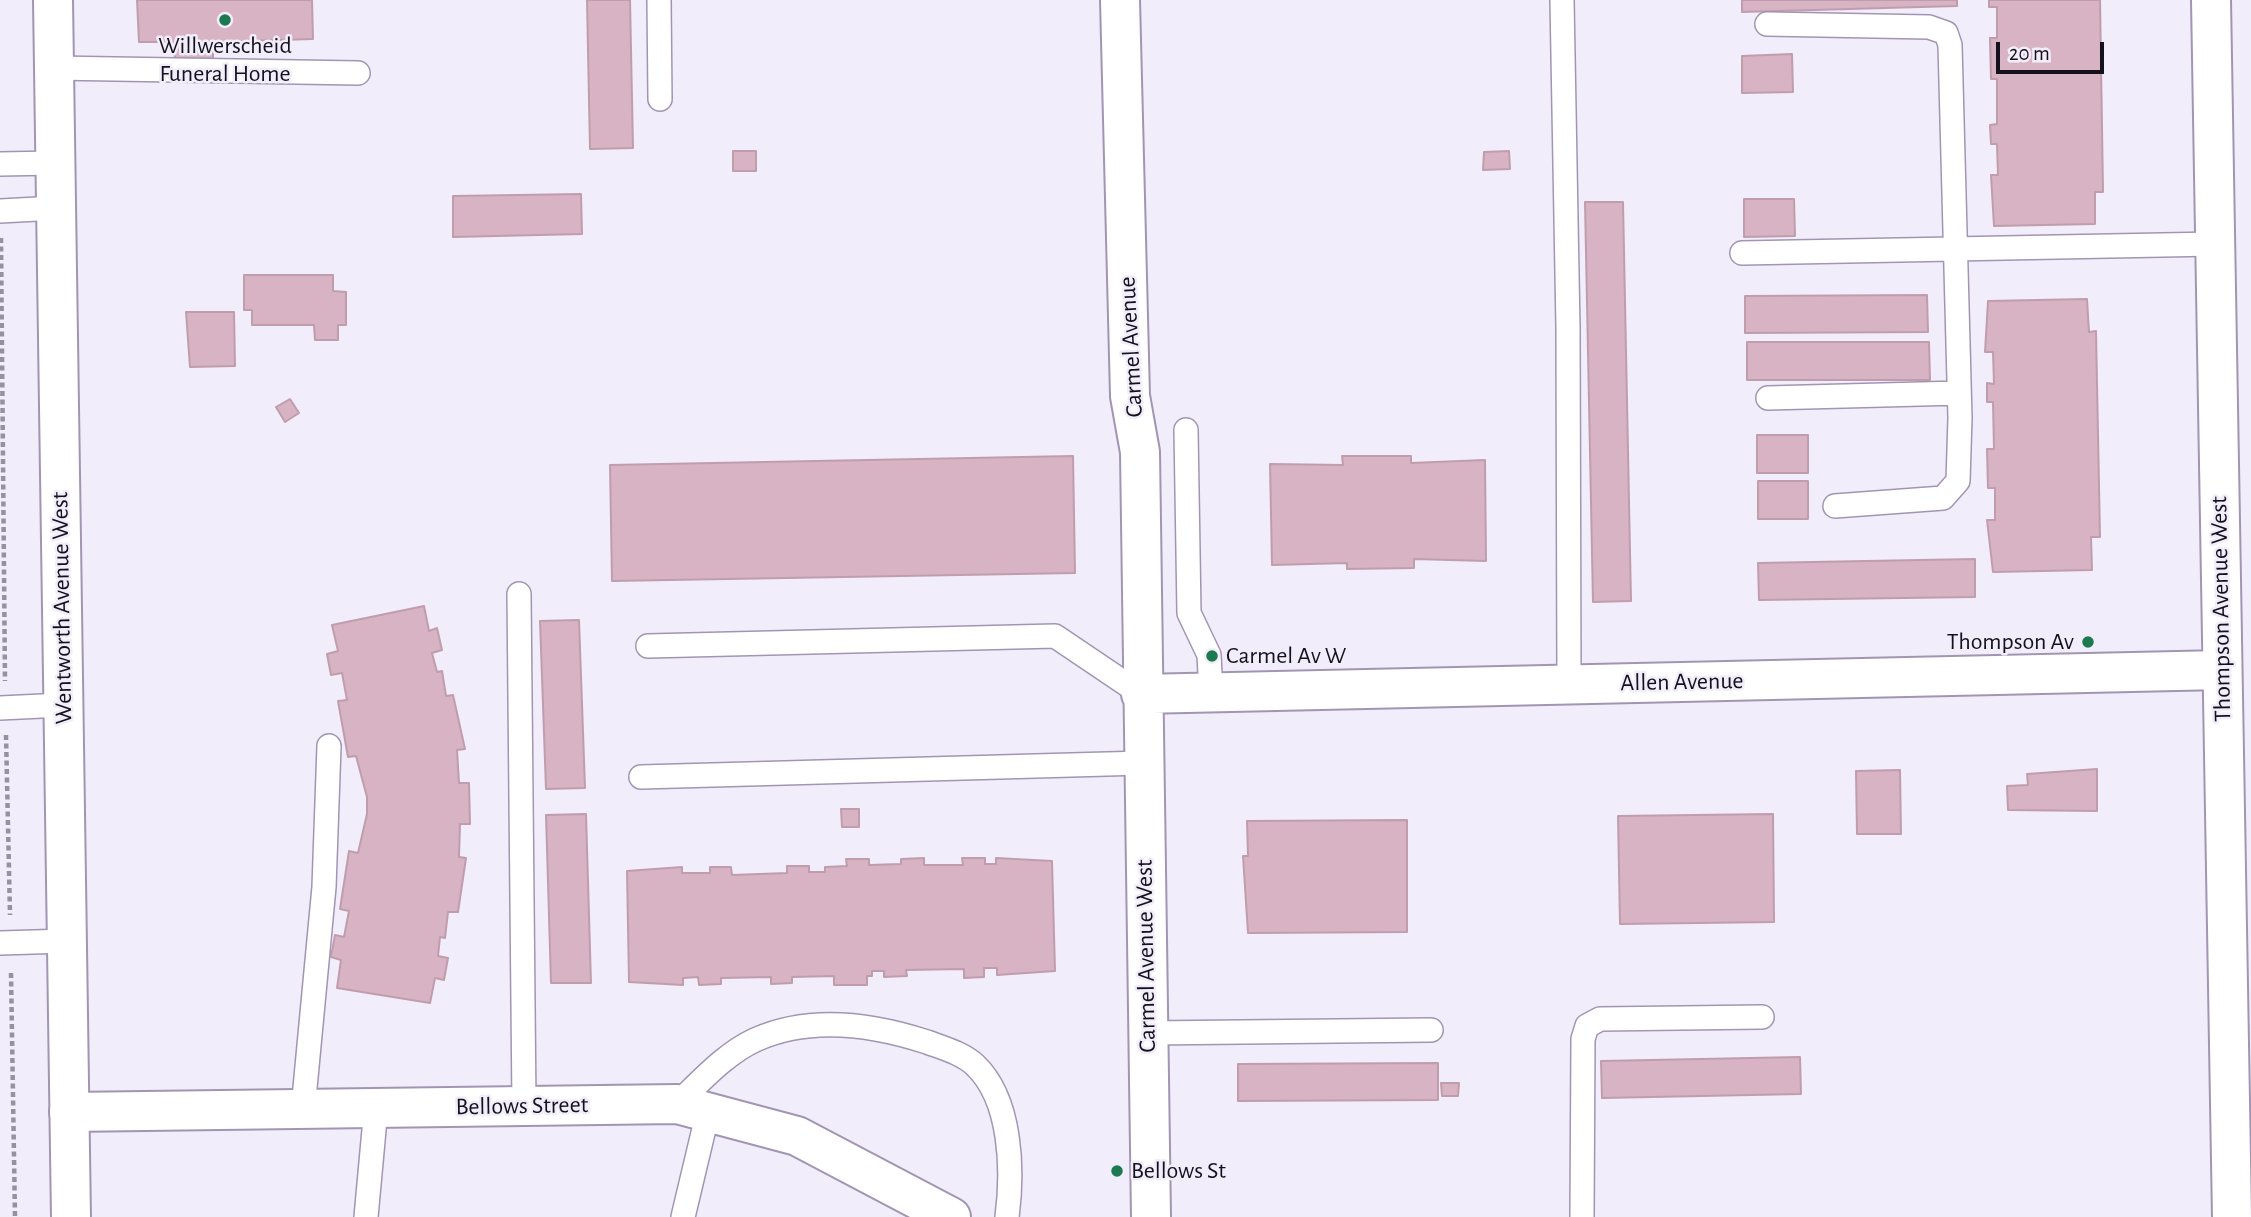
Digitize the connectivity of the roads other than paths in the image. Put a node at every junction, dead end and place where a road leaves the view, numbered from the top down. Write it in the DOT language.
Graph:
graph roads {
  1 [pos="53,0"];
  2 [pos="659,0"];
  3 [pos="1120,0"];
  4 [pos="1562,0"];
  5 [pos="2211,0"];
  6 [pos="1767,24"];
  7 [pos="54,68"];
  8 [pos="358,73"];
  9 [pos="660,99"];
  10 [pos="55,163"];
  11 [pos="0,164"];
  12 [pos="56,208"];
  13 [pos="0,211"];
  14 [pos="2215,244"];
  15 [pos="1953,249"];
  16 [pos="1742,253"];
  17 [pos="1959,393"];
  18 [pos="1768,398"];
  19 [pos="1186,430"];
  20 [pos="1835,506"];
  21 [pos="519,594"];
  22 [pos="648,646"];
  23 [pos="2222,670"];
  24 [pos="1569,685"];
  25 [pos="1211,693"];
  26 [pos="1142,694"];
  27 [pos="64,705"];
  28 [pos="0,708"];
  29 [pos="329,746"];
  30 [pos="1143,762"];
  31 [pos="641,777"];
  32 [pos="67,941"];
  33 [pos="0,943"];
  34 [pos="1762,1017"];
  35 [pos="1431,1031"];
  36 [pos="1148,1033"];
  37 [pos="524,1106"];
  38 [pos="376,1108"];
  39 [pos="693,1108"];
  40 [pos="303,1109"];
  41 [pos="69,1112"];
  42 [pos="71,1217"];
  43 [pos="366,1217"];
  44 [pos="683,1217"];
  45 [pos="951,1217"];
  46 [pos="1007,1217"];
  47 [pos="1151,1217"];
  48 [pos="1582,1217"];
  49 [pos="2232,1217"];
  1 -- 7 [label="street, Wentworth Avenue West"];
  2 -- 9 [label="lane"];
  3 -- 26 [label="street, Carmel Avenue"];
  4 -- 24 [label="lane"];
  5 -- 14 [label="street, Thompson Avenue West"];
  6 -- 15 [label="lane"];
  7 -- 8 [label="lane"];
  7 -- 10 [label="street, Wentworth Avenue West"];
  10 -- 11 [label="lane"];
  10 -- 12 [label="street, Wentworth Avenue West"];
  12 -- 13 [label="lane"];
  12 -- 27 [label="street, Wentworth Avenue West"];
  14 -- 15 [label="lane"];
  14 -- 23 [label="street, Thompson Avenue West"];
  15 -- 16 [label="lane"];
  15 -- 17 [label="lane"];
  17 -- 18 [label="lane"];
  17 -- 20 [label="lane"];
  19 -- 25 [label="lane"];
  21 -- 37 [label="lane"];
  22 -- 26 [label="lane"];
  23 -- 24 [label="street, Allen Avenue"];
  23 -- 49 [label="street, Thompson Avenue West"];
  24 -- 25 [label="street, Allen Avenue"];
  25 -- 26 [label="street, Allen Avenue"];
  26 -- 30 [label="street, Carmel Avenue West"];
  27 -- 28 [label="lane"];
  27 -- 32 [label="street, Wentworth Avenue West"];
  29 -- 40 [label="lane"];
  30 -- 31 [label="lane"];
  30 -- 36 [label="street, Carmel Avenue West"];
  32 -- 33 [label="lane"];
  32 -- 41 [label="street, Wentworth Avenue West"];
  34 -- 48 [label="lane"];
  35 -- 36 [label="lane"];
  36 -- 47 [label="street, Carmel Avenue West"];
  37 -- 38 [label="street, Bellows Street"];
  37 -- 39 [label="street, Bellows Street"];
  38 -- 40 [label="street, Bellows Street"];
  38 -- 43 [label="lane"];
  39 -- 44 [label="lane"];
  39 -- 45 [label="street, Bellows Street"];
  39 -- 46 [label="lane"];
  40 -- 41 [label="street, Bellows Street"];
  41 -- 42 [label="street, Wentworth Avenue West"];
}
